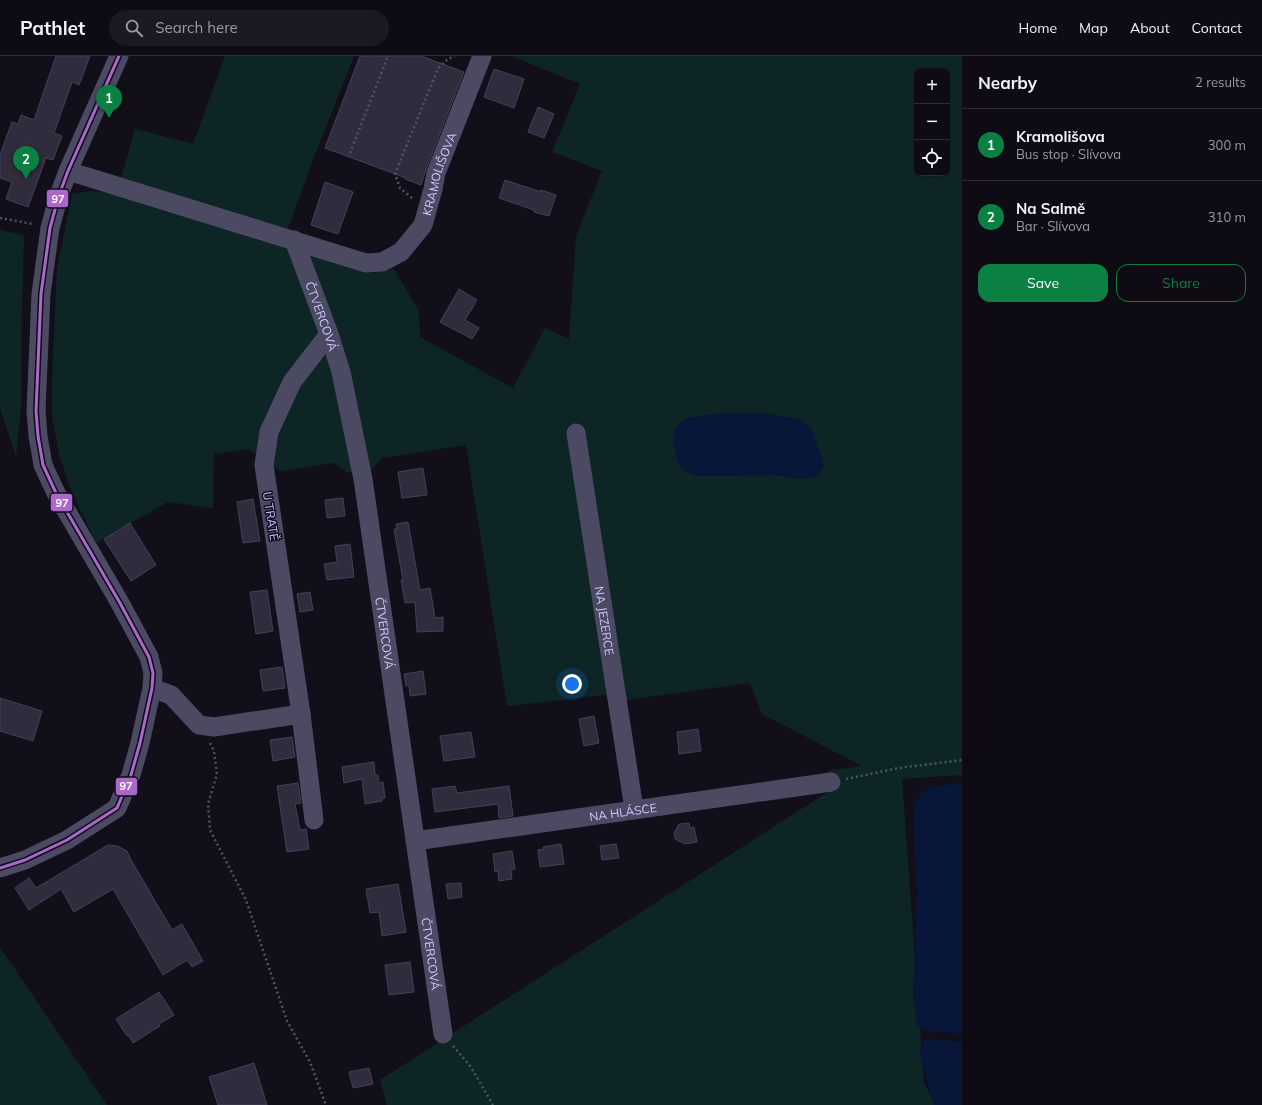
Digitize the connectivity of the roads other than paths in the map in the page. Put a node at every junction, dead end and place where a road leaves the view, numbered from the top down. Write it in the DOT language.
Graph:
graph roads {
  1 [pos="119,56"];
  2 [pos="482,56"];
  3 [pos="68,171"];
  4 [pos="294,240"];
  5 [pos="329,334"];
  6 [pos="576,433"];
  7 [pos="152,688"];
  8 [pos="301,714"];
  9 [pos="831,782"];
  10 [pos="634,809"];
  11 [pos="314,820"];
  12 [pos="415,841"];
  13 [pos="0,868"];
  14 [pos="443,1034"];
  1 -- 3 [label="street"];
  2 -- 4 [label="street, KRAMOLIŠOVA"];
  3 -- 4 [label="street, KRAMOLIŠOVA"];
  3 -- 7 [label="street"];
  4 -- 5 [label="street, ČTVERCOVÁ"];
  5 -- 8 [label="street, U TRATĚ"];
  5 -- 12 [label="street, ČTVERCOVÁ"];
  6 -- 10 [label="street, NA JEZERCE"];
  7 -- 8 [label="street"];
  7 -- 13 [label="street"];
  8 -- 11 [label="street, U TRATĚ"];
  9 -- 10 [label="street, NA HLÁSCE"];
  10 -- 12 [label="street, NA HLÁSCE"];
  12 -- 14 [label="street, ČTVERCOVÁ"];
}
